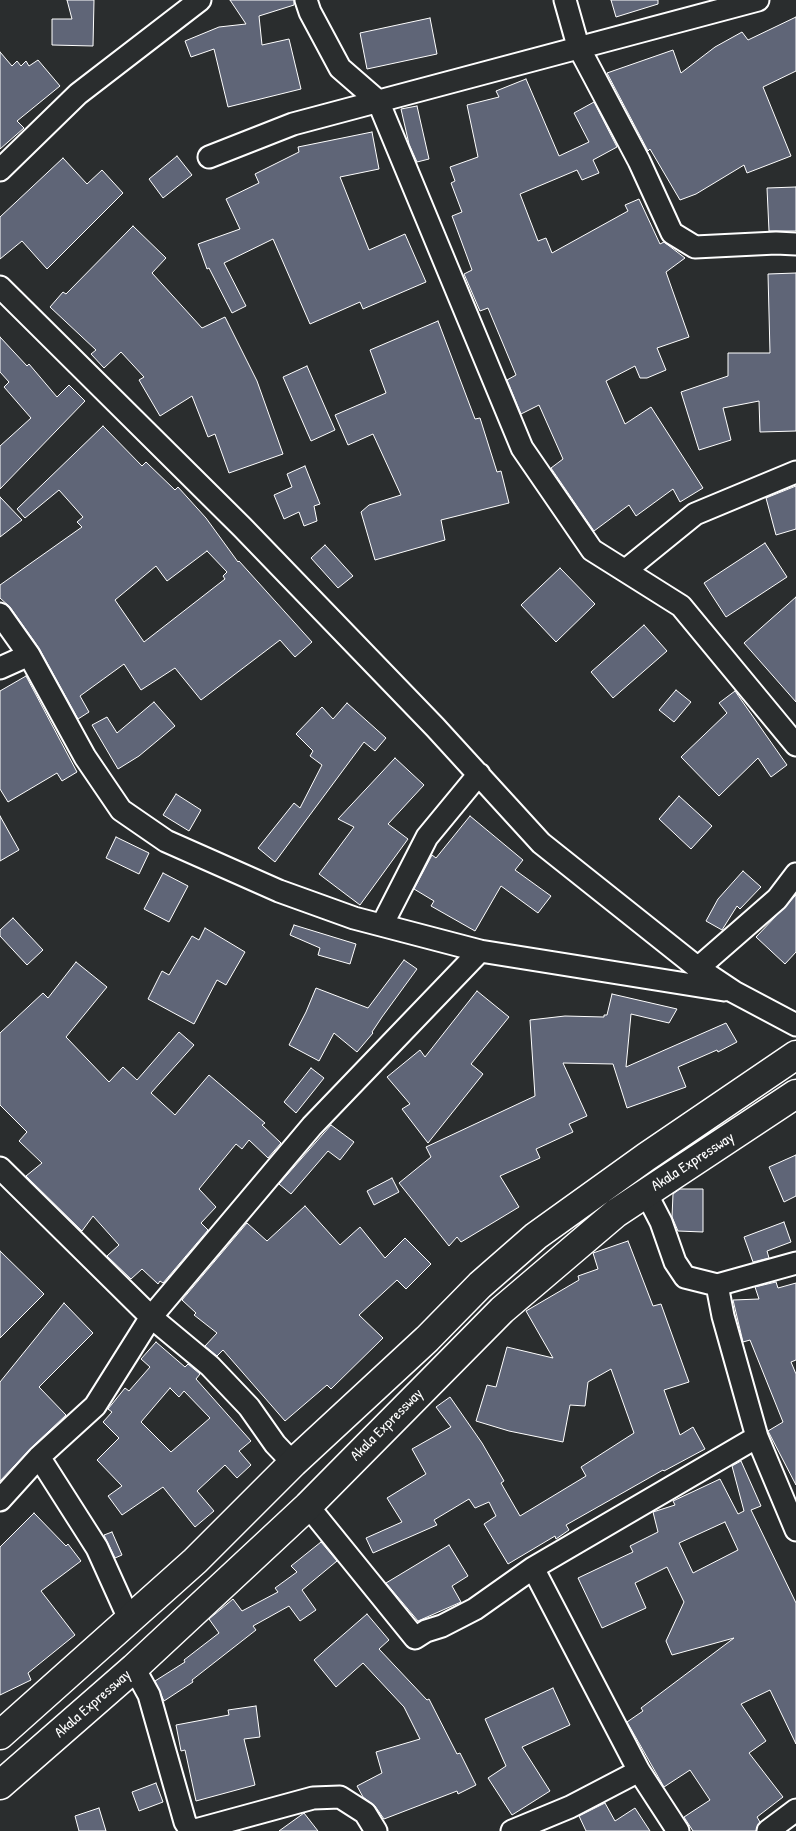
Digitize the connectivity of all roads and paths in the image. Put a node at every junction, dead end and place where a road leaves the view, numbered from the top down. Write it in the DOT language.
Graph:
graph roads {
  1 [pos="200,0"];
  2 [pos="306,0"];
  3 [pos="565,0"];
  4 [pos="758,0"];
  5 [pos="578,46"];
  6 [pos="378,101"];
  7 [pos="209,157"];
  8 [pos="0,170"];
  9 [pos="796,244"];
  10 [pos="0,287"];
  11 [pos="796,472"];
  12 [pos="626,570"];
  13 [pos="0,614"];
  14 [pos="30,655"];
  15 [pos="0,668"];
  16 [pos="796,745"];
  17 [pos="479,774"];
  18 [pos="796,874"];
  19 [pos="382,925"];
  20 [pos="480,951"];
  21 [pos="698,968"];
  22 [pos="734,992"];
  23 [pos="796,1025"];
  24 [pos="796,1055"];
  25 [pos="796,1094"];
  26 [pos="0,1168"];
  27 [pos="646,1193"];
  28 [pos="796,1263"];
  29 [pos="480,1284"];
  30 [pos="718,1284"];
  31 [pos="502,1310"];
  32 [pos="151,1317"];
  33 [pos="757,1437"];
  34 [pos="39,1457"];
  35 [pos="293,1463"];
  36 [pos="8,1480"];
  37 [pos="0,1500"];
  38 [pos="308,1506"];
  39 [pos="796,1530"];
  40 [pos="533,1568"];
  41 [pos="130,1621"];
  42 [pos="134,1668"];
  43 [pos="0,1735"];
  44 [pos="639,1771"];
  45 [pos="0,1785"];
  46 [pos="796,1810"];
  47 [pos="192,1831"];
  48 [pos="376,1831"];
  49 [pos="512,1831"];
  50 [pos="678,1831"];
  51 [pos="768,1831"];
  1 -- 8 [label="street"];
  2 -- 6 [label="street"];
  3 -- 5 [label="street"];
  4 -- 5 [label="street"];
  5 -- 6 [label="street"];
  5 -- 9 [label="street"];
  6 -- 7 [label="street"];
  6 -- 12 [label="street"];
  10 -- 17 [label="street"];
  11 -- 12 [label="street"];
  12 -- 16 [label="street"];
  13 -- 14 [label="street"];
  14 -- 15 [label="street"];
  14 -- 19 [label="street"];
  17 -- 19 [label="street"];
  17 -- 21 [label="street"];
  18 -- 21 [label="street"];
  19 -- 20 [label="street"];
  20 -- 22 [label="street"];
  20 -- 32 [label="street"];
  21 -- 22 [label="street"];
  22 -- 23 [label="street"];
  24 -- 29 [label="main road, Akala Expressway"];
  25 -- 27 [label="main road, Akala Expressway"];
  26 -- 32 [label="street"];
  27 -- 30 [label="street"];
  27 -- 31 [label="main road, Akala Expressway"];
  28 -- 30 [label="street"];
  29 -- 31 [label="main road"];
  29 -- 35 [label="main road, Akala Expressway"];
  30 -- 33 [label="street"];
  31 -- 38 [label="main road, Akala Expressway"];
  32 -- 34 [label="street"];
  32 -- 35 [label="street"];
  33 -- 39 [label="street"];
  33 -- 40 [label="street"];
  34 -- 36 [label="street"];
  34 -- 41 [label="street"];
  35 -- 41 [label="main road, Akala Expressway"];
  36 -- 37 [label="street"];
  38 -- 40 [label="street"];
  38 -- 42 [label="main road, Akala Expressway"];
  40 -- 44 [label="street"];
  41 -- 43 [label="main road, Akala Expressway"];
  42 -- 45 [label="main road, Akala Expressway"];
  42 -- 47 [label="street"];
  44 -- 49 [label="street"];
  44 -- 50 [label="street"];
  46 -- 51 [label="street"];
  47 -- 48 [label="street"];
}
